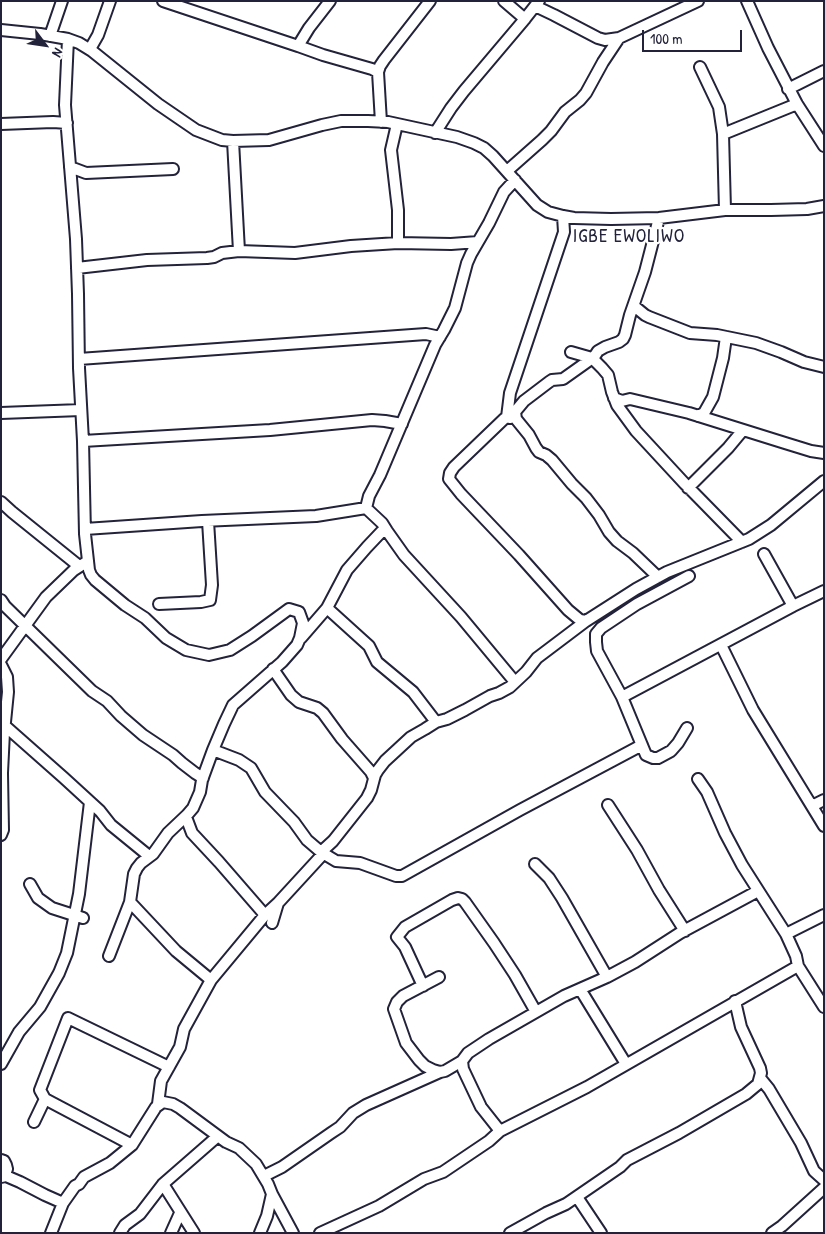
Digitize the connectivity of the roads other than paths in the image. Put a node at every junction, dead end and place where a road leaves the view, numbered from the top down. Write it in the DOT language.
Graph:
graph roads {
  1 [pos="62,1"];
  2 [pos="110,1"];
  3 [pos="162,1"];
  4 [pos="330,1"];
  5 [pos="430,1"];
  6 [pos="504,1"];
  7 [pos="698,1"];
  8 [pos="747,1"];
  9 [pos="537,4"];
  10 [pos="525,19"];
  11 [pos="1,30"];
  12 [pos="50,36"];
  13 [pos="618,38"];
  14 [pos="68,39"];
  15 [pos="298,46"];
  16 [pos="90,49"];
  17 [pos="700,67"];
  18 [pos="824,71"];
  19 [pos="378,72"];
  20 [pos="788,89"];
  21 [pos="796,104"];
  22 [pos="381,122"];
  23 [pos="67,123"];
  24 [pos="1,124"];
  25 [pos="397,124"];
  26 [pos="436,133"];
  27 [pos="723,134"];
  28 [pos="233,141"];
  29 [pos="824,146"];
  30 [pos="70,167"];
  31 [pos="173,169"];
  32 [pos="506,171"];
  33 [pos="515,180"];
  34 [pos="824,206"];
  35 [pos="724,210"];
  36 [pos="563,216"];
  37 [pos="659,218"];
  38 [pos="478,242"];
  39 [pos="398,243"];
  40 [pos="239,251"];
  41 [pos="77,268"];
  42 [pos="634,306"];
  43 [pos="440,337"];
  44 [pos="726,337"];
  45 [pos="740,340"];
  46 [pos="571,352"];
  47 [pos="592,358"];
  48 [pos="723,358"];
  49 [pos="79,359"];
  50 [pos="824,367"];
  51 [pos="619,402"];
  52 [pos="81,410"];
  53 [pos="1,413"];
  54 [pos="513,416"];
  55 [pos="703,416"];
  56 [pos="402,424"];
  57 [pos="743,430"];
  58 [pos="83,441"];
  59 [pos="824,453"];
  60 [pos="824,481"];
  61 [pos="688,488"];
  62 [pos="1,502"];
  63 [pos="366,508"];
  64 [pos="208,521"];
  65 [pos="385,528"];
  66 [pos="86,529"];
  67 [pos="742,542"];
  68 [pos="764,554"];
  69 [pos="88,561"];
  70 [pos="79,566"];
  71 [pos="689,576"];
  72 [pos="658,577"];
  73 [pos="824,591"];
  74 [pos="1,600"];
  75 [pos="158,604"];
  76 [pos="793,606"];
  77 [pos="327,608"];
  78 [pos="586,622"];
  79 [pos="25,626"];
  80 [pos="300,638"];
  81 [pos="720,645"];
  82 [pos="1,659"];
  83 [pos="1,665"];
  84 [pos="273,669"];
  85 [pos="515,682"];
  86 [pos="622,697"];
  87 [pos="436,722"];
  88 [pos="4,725"];
  89 [pos="687,728"];
  90 [pos="642,744"];
  91 [pos="213,750"];
  92 [pos="374,774"];
  93 [pos="203,778"];
  94 [pos="698,779"];
  95 [pos="824,800"];
  96 [pos="90,802"];
  97 [pos="608,805"];
  98 [pos="812,806"];
  99 [pos="186,817"];
  100 [pos="824,826"];
  101 [pos="1,835"];
  102 [pos="322,853"];
  103 [pos="150,856"];
  104 [pos="536,864"];
  105 [pos="30,884"];
  106 [pos="758,891"];
  107 [pos="130,902"];
  108 [pos="278,903"];
  109 [pos="265,915"];
  110 [pos="824,915"];
  111 [pos="79,916"];
  112 [pos="272,923"];
  113 [pos="684,931"];
  114 [pos="786,934"];
  115 [pos="109,956"];
  116 [pos="798,966"];
  117 [pos="439,977"];
  118 [pos="607,977"];
  119 [pos="211,980"];
  120 [pos="423,986"];
  121 [pos="580,989"];
  122 [pos="735,1001"];
  123 [pos="824,1007"];
  124 [pos="536,1012"];
  125 [pos="462,1061"];
  126 [pos="1,1064"];
  127 [pos="626,1064"];
  128 [pos="169,1068"];
  129 [pos="440,1072"];
  130 [pos="760,1078"];
  131 [pos="45,1099"];
  132 [pos="158,1104"];
  133 [pos="34,1122"];
  134 [pos="500,1132"];
  135 [pos="218,1136"];
  136 [pos="132,1145"];
  137 [pos="1,1160"];
  138 [pos="3,1176"];
  139 [pos="264,1176"];
  140 [pos="824,1180"];
  141 [pos="163,1184"];
  142 [pos="824,1188"];
  143 [pos="272,1194"];
  144 [pos="576,1197"];
  145 [pos="63,1203"];
  146 [pos="180,1213"];
  147 [pos="51,1233"];
  148 [pos="120,1233"];
  149 [pos="171,1233"];
  150 [pos="194,1233"];
  151 [pos="260,1233"];
  152 [pos="293,1233"];
  153 [pos="320,1233"];
  154 [pos="510,1233"];
  155 [pos="601,1233"];
  156 [pos="772,1233"];
  1 -- 12 [label="street"];
  2 -- 16 [label="street"];
  3 -- 15 [label="street"];
  4 -- 15 [label="street"];
  5 -- 19 [label="street"];
  6 -- 10 [label="street"];
  7 -- 13 [label="street"];
  8 -- 20 [label="street"];
  9 -- 10 [label="street"];
  9 -- 13 [label="street"];
  10 -- 26 [label="street"];
  11 -- 12 [label="street"];
  12 -- 14 [label="street"];
  13 -- 32 [label="street"];
  14 -- 16 [label="street"];
  14 -- 23 [label="street"];
  15 -- 19 [label="street"];
  16 -- 28 [label="street"];
  17 -- 27 [label="street"];
  18 -- 20 [label="street"];
  19 -- 22 [label="street"];
  20 -- 21 [label="street"];
  21 -- 27 [label="street"];
  21 -- 29 [label="street"];
  22 -- 25 [label="street"];
  22 -- 28 [label="street"];
  23 -- 24 [label="street"];
  23 -- 30 [label="street"];
  25 -- 26 [label="street"];
  25 -- 39 [label="street"];
  26 -- 32 [label="street"];
  27 -- 35 [label="street"];
  28 -- 40 [label="street"];
  30 -- 31 [label="street"];
  30 -- 41 [label="street"];
  32 -- 33 [label="street"];
  33 -- 36 [label="street"];
  33 -- 38 [label="street"];
  34 -- 35 [label="street"];
  35 -- 37 [label="street"];
  36 -- 37 [label="street"];
  36 -- 54 [label="street"];
  37 -- 42 [label="street"];
  38 -- 39 [label="street"];
  38 -- 43 [label="street"];
  39 -- 40 [label="street"];
  40 -- 41 [label="street"];
  41 -- 49 [label="street"];
  42 -- 44 [label="street"];
  42 -- 47 [label="street"];
  43 -- 49 [label="street"];
  43 -- 56 [label="street"];
  44 -- 45 [label="street"];
  44 -- 48 [label="street"];
  45 -- 48 [label="street"];
  45 -- 50 [label="street"];
  46 -- 47 [label="street"];
  47 -- 51 [label="street"];
  47 -- 54 [label="street"];
  48 -- 55 [label="street"];
  49 -- 52 [label="street"];
  51 -- 55 [label="street"];
  51 -- 61 [label="street"];
  52 -- 53 [label="street"];
  52 -- 58 [label="street"];
  54 -- 72 [label="street"];
  54 -- 78 [label="street"];
  55 -- 57 [label="street"];
  56 -- 58 [label="street"];
  56 -- 63 [label="street"];
  57 -- 59 [label="street"];
  57 -- 61 [label="street"];
  58 -- 66 [label="street"];
  60 -- 67 [label="street"];
  61 -- 67 [label="street"];
  62 -- 70 [label="street"];
  63 -- 64 [label="street"];
  63 -- 65 [label="street"];
  64 -- 66 [label="street"];
  64 -- 75 [label="street"];
  65 -- 77 [label="street"];
  65 -- 85 [label="street"];
  66 -- 69 [label="street"];
  67 -- 72 [label="street"];
  68 -- 76 [label="street"];
  69 -- 70 [label="street"];
  69 -- 80 [label="street"];
  70 -- 79 [label="street"];
  71 -- 86 [label="street"];
  72 -- 78 [label="street"];
  73 -- 76 [label="street"];
  74 -- 79 [label="street"];
  76 -- 81 [label="street"];
  77 -- 80 [label="street"];
  77 -- 87 [label="street"];
  78 -- 85 [label="street"];
  79 -- 82 [label="street"];
  79 -- 93 [label="street"];
  80 -- 84 [label="street"];
  81 -- 86 [label="street"];
  81 -- 98 [label="street"];
  83 -- 88 [label="street"];
  84 -- 91 [label="street"];
  84 -- 92 [label="street"];
  85 -- 87 [label="street"];
  86 -- 90 [label="street"];
  87 -- 92 [label="street"];
  88 -- 96 [label="street"];
  88 -- 101 [label="street"];
  89 -- 90 [label="street"];
  90 -- 102 [label="street"];
  91 -- 93 [label="street"];
  91 -- 102 [label="street"];
  92 -- 102 [label="street"];
  93 -- 99 [label="street"];
  94 -- 106 [label="street"];
  95 -- 98 [label="street"];
  96 -- 103 [label="street"];
  96 -- 111 [label="street"];
  97 -- 113 [label="street"];
  98 -- 100 [label="street"];
  99 -- 103 [label="street"];
  99 -- 109 [label="street"];
  102 -- 108 [label="street"];
  103 -- 107 [label="street"];
  104 -- 118 [label="street"];
  105 -- 111 [label="street"];
  106 -- 113 [label="street"];
  106 -- 114 [label="street"];
  107 -- 115 [label="street"];
  107 -- 119 [label="street"];
  108 -- 109 [label="street"];
  108 -- 112 [label="street"];
  109 -- 119 [label="street"];
  110 -- 114 [label="street"];
  111 -- 126 [label="street"];
  113 -- 118 [label="street"];
  114 -- 116 [label="street"];
  116 -- 122 [label="street"];
  116 -- 123 [label="street"];
  117 -- 120 [label="street"];
  118 -- 121 [label="street"];
  119 -- 128 [label="street"];
  120 -- 124 [label="street"];
  120 -- 129 [label="street"];
  121 -- 124 [label="street"];
  121 -- 127 [label="street"];
  122 -- 127 [label="street"];
  122 -- 130 [label="street"];
  124 -- 125 [label="street"];
  125 -- 129 [label="street"];
  125 -- 134 [label="street"];
  127 -- 134 [label="street"];
  128 -- 131 [label="street"];
  128 -- 132 [label="street"];
  129 -- 139 [label="street"];
  130 -- 140 [label="street"];
  130 -- 144 [label="street"];
  131 -- 133 [label="street"];
  131 -- 136 [label="street"];
  132 -- 135 [label="street"];
  132 -- 136 [label="street"];
  134 -- 153 [label="street"];
  135 -- 139 [label="street"];
  135 -- 141 [label="street"];
  136 -- 145 [label="street"];
  137 -- 138 [label="street"];
  138 -- 145 [label="street"];
  139 -- 143 [label="street"];
  141 -- 146 [label="street"];
  141 -- 148 [label="street"];
  142 -- 156 [label="street"];
  143 -- 151 [label="street"];
  143 -- 152 [label="street"];
  144 -- 154 [label="street"];
  144 -- 155 [label="street"];
  145 -- 147 [label="street"];
  146 -- 149 [label="street"];
  146 -- 150 [label="street"];
}
